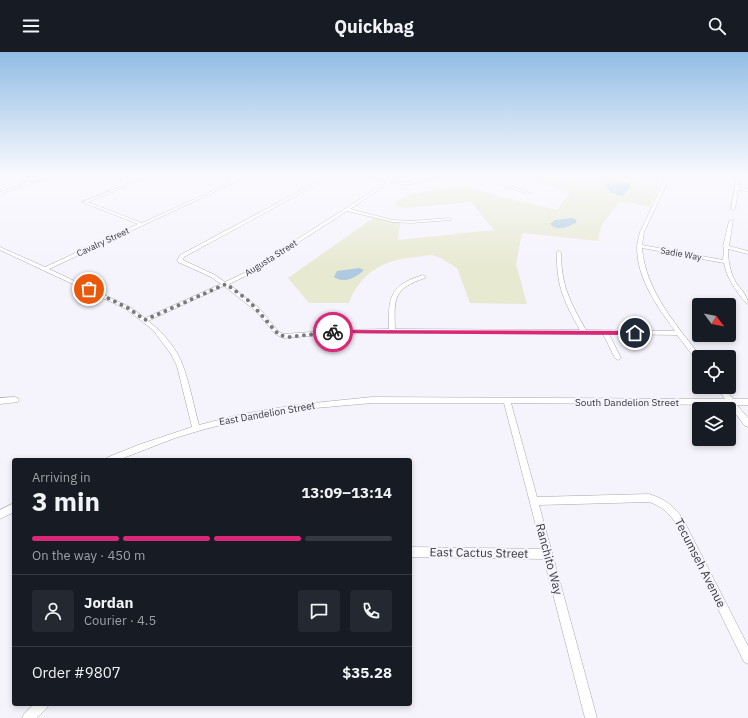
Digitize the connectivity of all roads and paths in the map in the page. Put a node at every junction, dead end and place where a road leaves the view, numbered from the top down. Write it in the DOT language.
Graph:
graph roads {
  1 [pos="95,206"];
  2 [pos="180,206"];
  3 [pos="273,206"];
  4 [pos="351,206"];
  5 [pos="654,206"];
  6 [pos="346,209"];
  7 [pos="449,219"];
  8 [pos="731,222"];
  9 [pos="141,224"];
  10 [pos="638,246"];
  11 [pos="725,247"];
  12 [pos="0,248"];
  13 [pos="559,252"];
  14 [pos="748,252"];
  15 [pos="725,262"];
  16 [pos="45,269"];
  17 [pos="423,277"];
  18 [pos="226,284"];
  19 [pos="748,302"];
  20 [pos="145,320"];
  21 [pos="392,331"];
  22 [pos="584,332"];
  23 [pos="605,333"];
  24 [pos="680,333"];
  25 [pos="692,350"];
  26 [pos="618,358"];
  27 [pos="726,394"];
  28 [pos="15,400"];
  29 [pos="0,401"];
  30 [pos="507,401"];
  31 [pos="732,402"];
  32 [pos="736,402"];
  33 [pos="748,402"];
  34 [pos="736,408"];
  35 [pos="748,424"];
  36 [pos="196,428"];
  37 [pos="114,458"];
  38 [pos="533,500"];
  39 [pos="12,509"];
  40 [pos="0,515"];
  41 [pos="412,552"];
  42 [pos="547,554"];
  43 [pos="748,658"];
  44 [pos="41,706"];
  45 [pos="28,718"];
  46 [pos="591,718"];
  1 -- 9 [label="street"];
  2 -- 9 [label="street, Cavalry Street"];
  3 -- 18 [label="street"];
  4 -- 6 [label="street, Augusta Street"];
  5 -- 10 [label="street"];
  6 -- 7 [label="street"];
  6 -- 18 [label="street, Augusta Street"];
  8 -- 11 [label="street"];
  9 -- 16 [label="street, Cavalry Street"];
  10 -- 15 [label="street, Sadie Way"];
  10 -- 24 [label="street"];
  11 -- 14 [label="street"];
  11 -- 15 [label="street"];
  12 -- 16 [label="street"];
  13 -- 22 [label="street"];
  15 -- 19 [label="street"];
  16 -- 20 [label="street"];
  17 -- 21 [label="street"];
  18 -- 20 [label="street, Augusta Street"];
  18 -- 21 [label="street"];
  20 -- 36 [label="street"];
  21 -- 22 [label="street"];
  22 -- 23 [label="street"];
  23 -- 24 [label="street"];
  23 -- 26 [label="street"];
  24 -- 25 [label="street"];
  27 -- 31 [label="street"];
  28 -- 29 [label="street"];
  30 -- 31 [label="street, South Dandelion Street"];
  30 -- 36 [label="street, East Dandelion Street"];
  30 -- 38 [label="street, Ranchito Way"];
  32 -- 33 [label="street, South Dandelion Street"];
  34 -- 35 [label="street"];
  36 -- 37 [label="street, East Dandelion Street"];
  38 -- 42 [label="street, Ranchito Way"];
  38 -- 43 [label="street, Tecumseh Avenue"];
  39 -- 40 [label="street"];
  41 -- 42 [label="street, East Cactus Street"];
  42 -- 46 [label="street, Ranchito Way"];
  44 -- 45 [label="street"];
}
